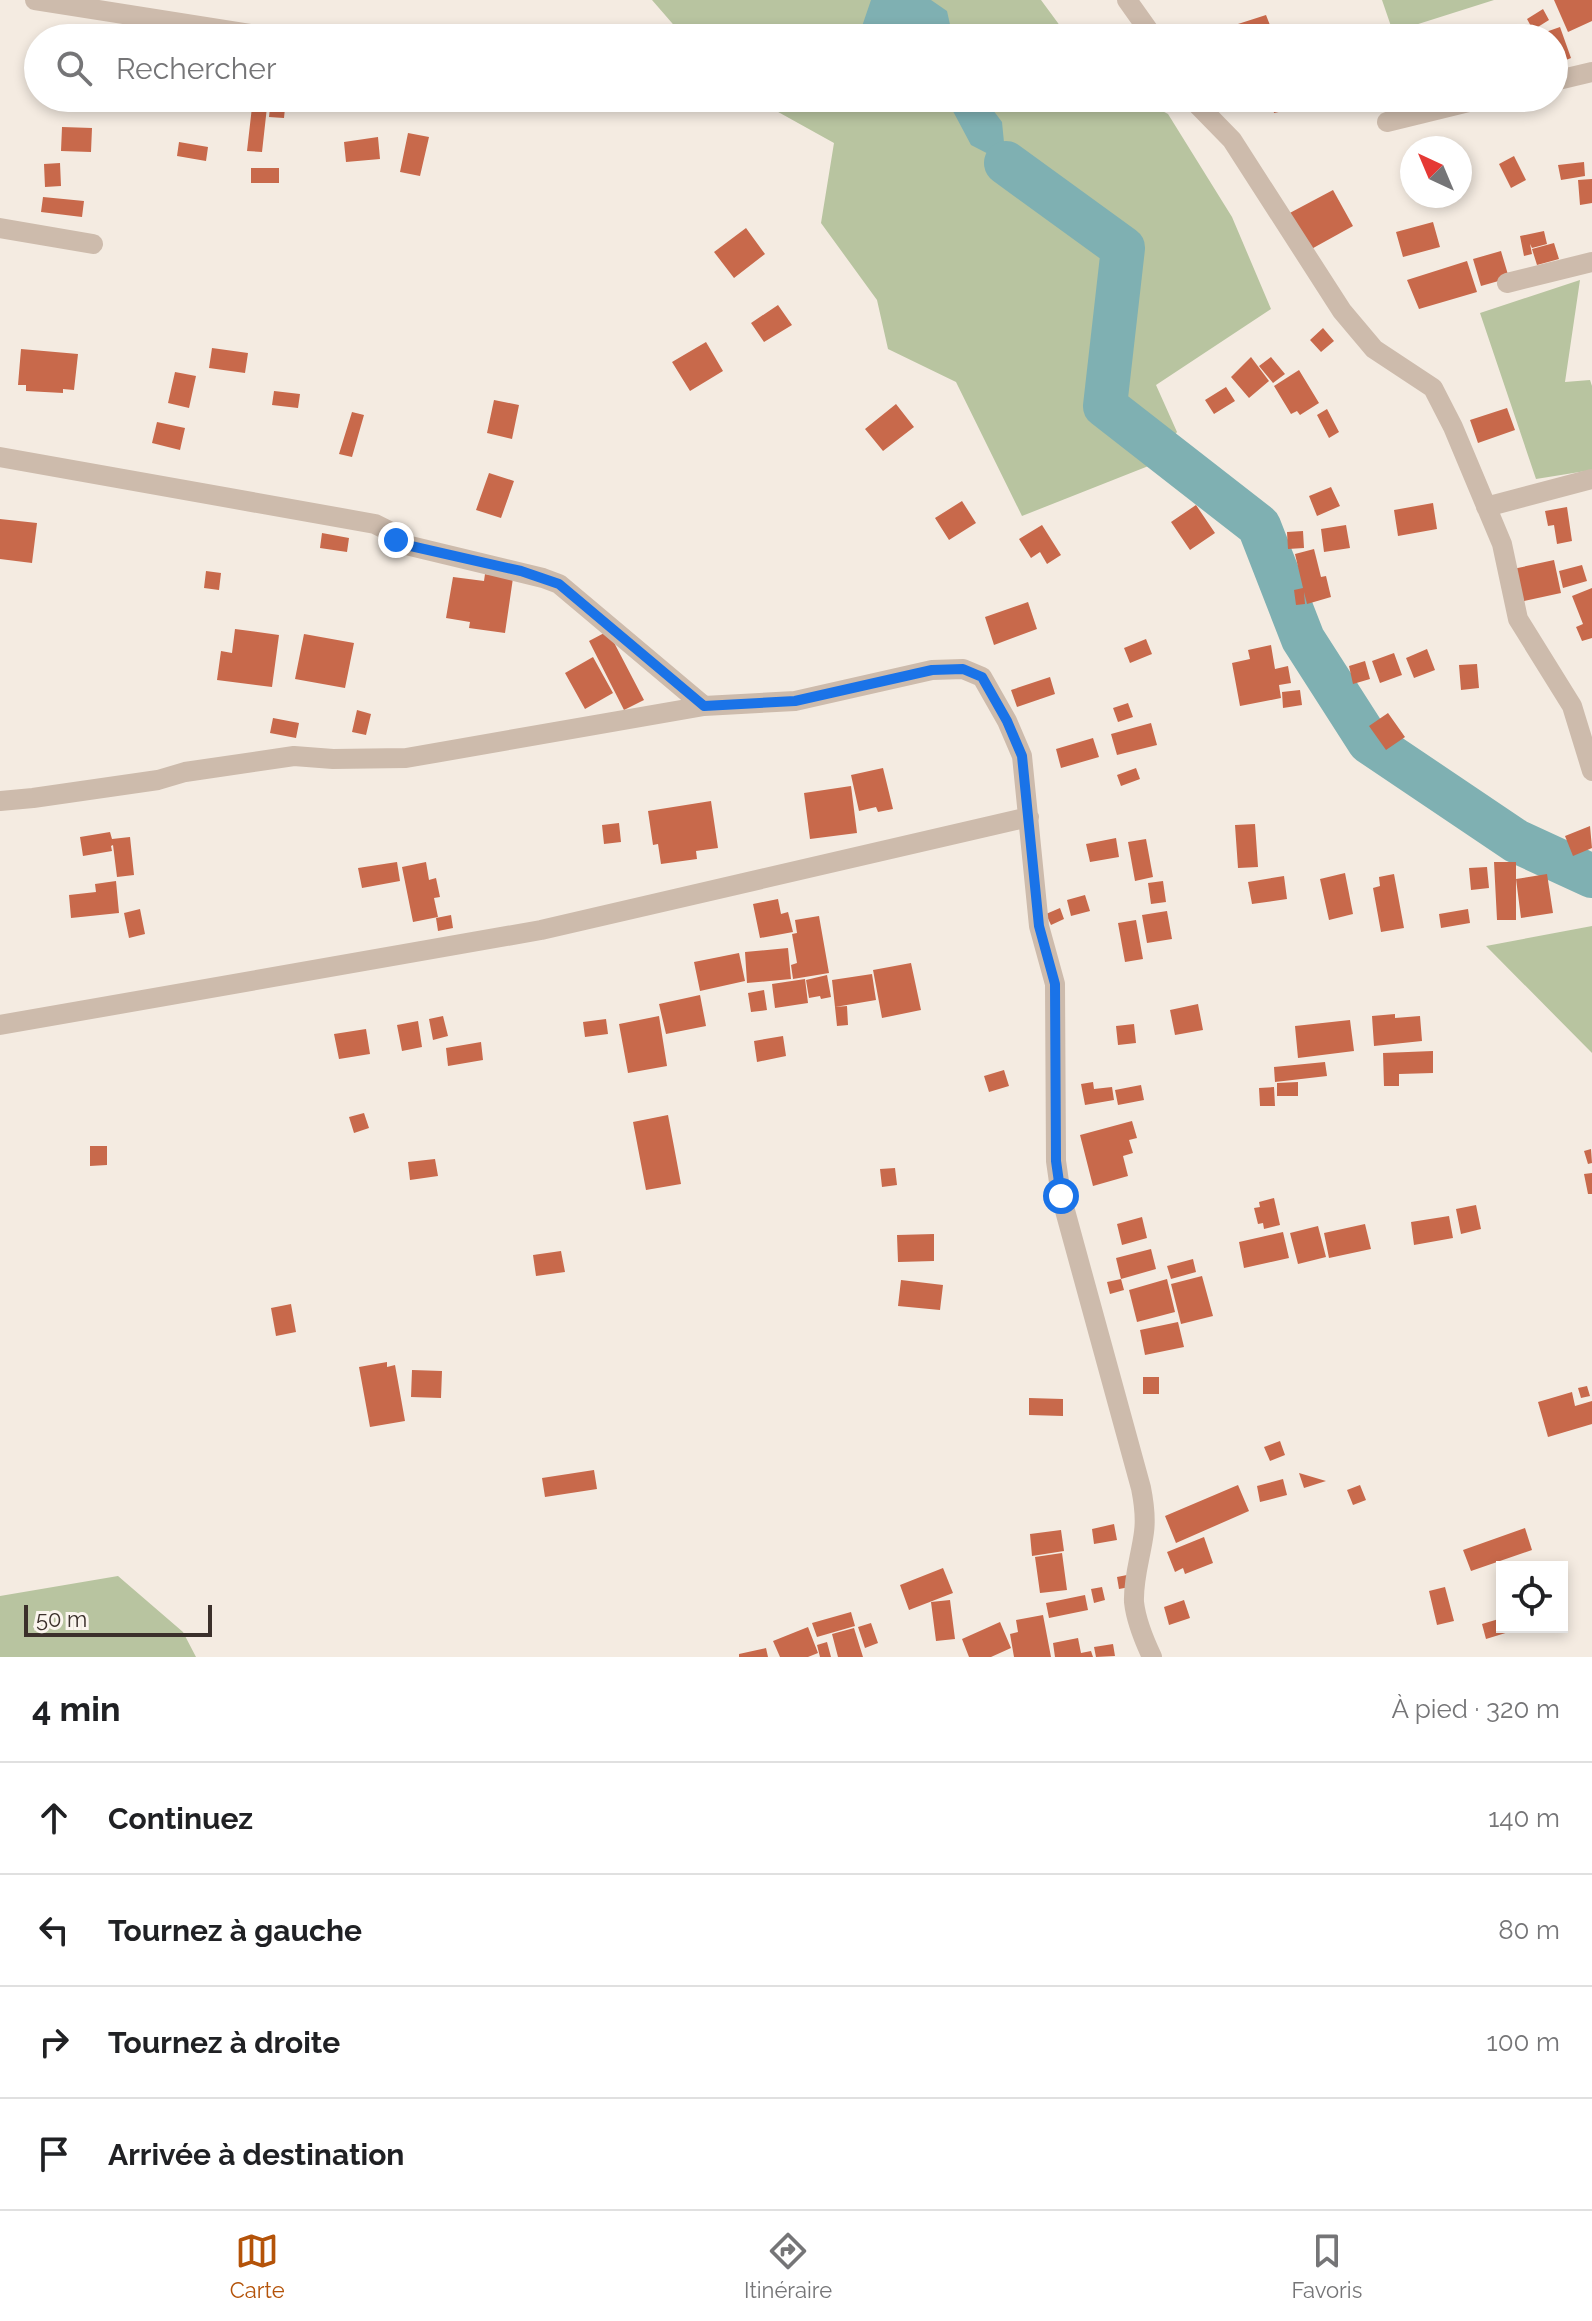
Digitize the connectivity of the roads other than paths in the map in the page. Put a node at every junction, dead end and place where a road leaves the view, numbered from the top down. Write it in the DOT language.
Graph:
graph roads {
  1 [pos="35,0"];
  2 [pos="1127,0"];
  3 [pos="187,24"];
  4 [pos="1144,24"];
  5 [pos="1592,72"];
  6 [pos="1568,78"];
  7 [pos="1205,112"];
  8 [pos="1428,112"];
  9 [pos="1387,122"];
  10 [pos="0,228"];
  11 [pos="93,244"];
  12 [pos="1592,262"];
  13 [pos="1507,283"];
  14 [pos="0,457"];
  15 [pos="1592,479"];
  16 [pos="1486,507"];
  17 [pos="704,706"];
  18 [pos="1592,771"];
  19 [pos="0,801"];
  20 [pos="1029,817"];
  21 [pos="0,1025"];
  22 [pos="1152,1657"];
  1 -- 3 [label="street"];
  2 -- 4 [label="street"];
  5 -- 6 [label="street"];
  7 -- 16 [label="street"];
  8 -- 9 [label="street"];
  10 -- 11 [label="street"];
  12 -- 13 [label="street"];
  14 -- 17 [label="street"];
  15 -- 16 [label="street"];
  16 -- 18 [label="street"];
  17 -- 19 [label="street"];
  17 -- 20 [label="street"];
  20 -- 21 [label="street"];
  20 -- 22 [label="street"];
}
